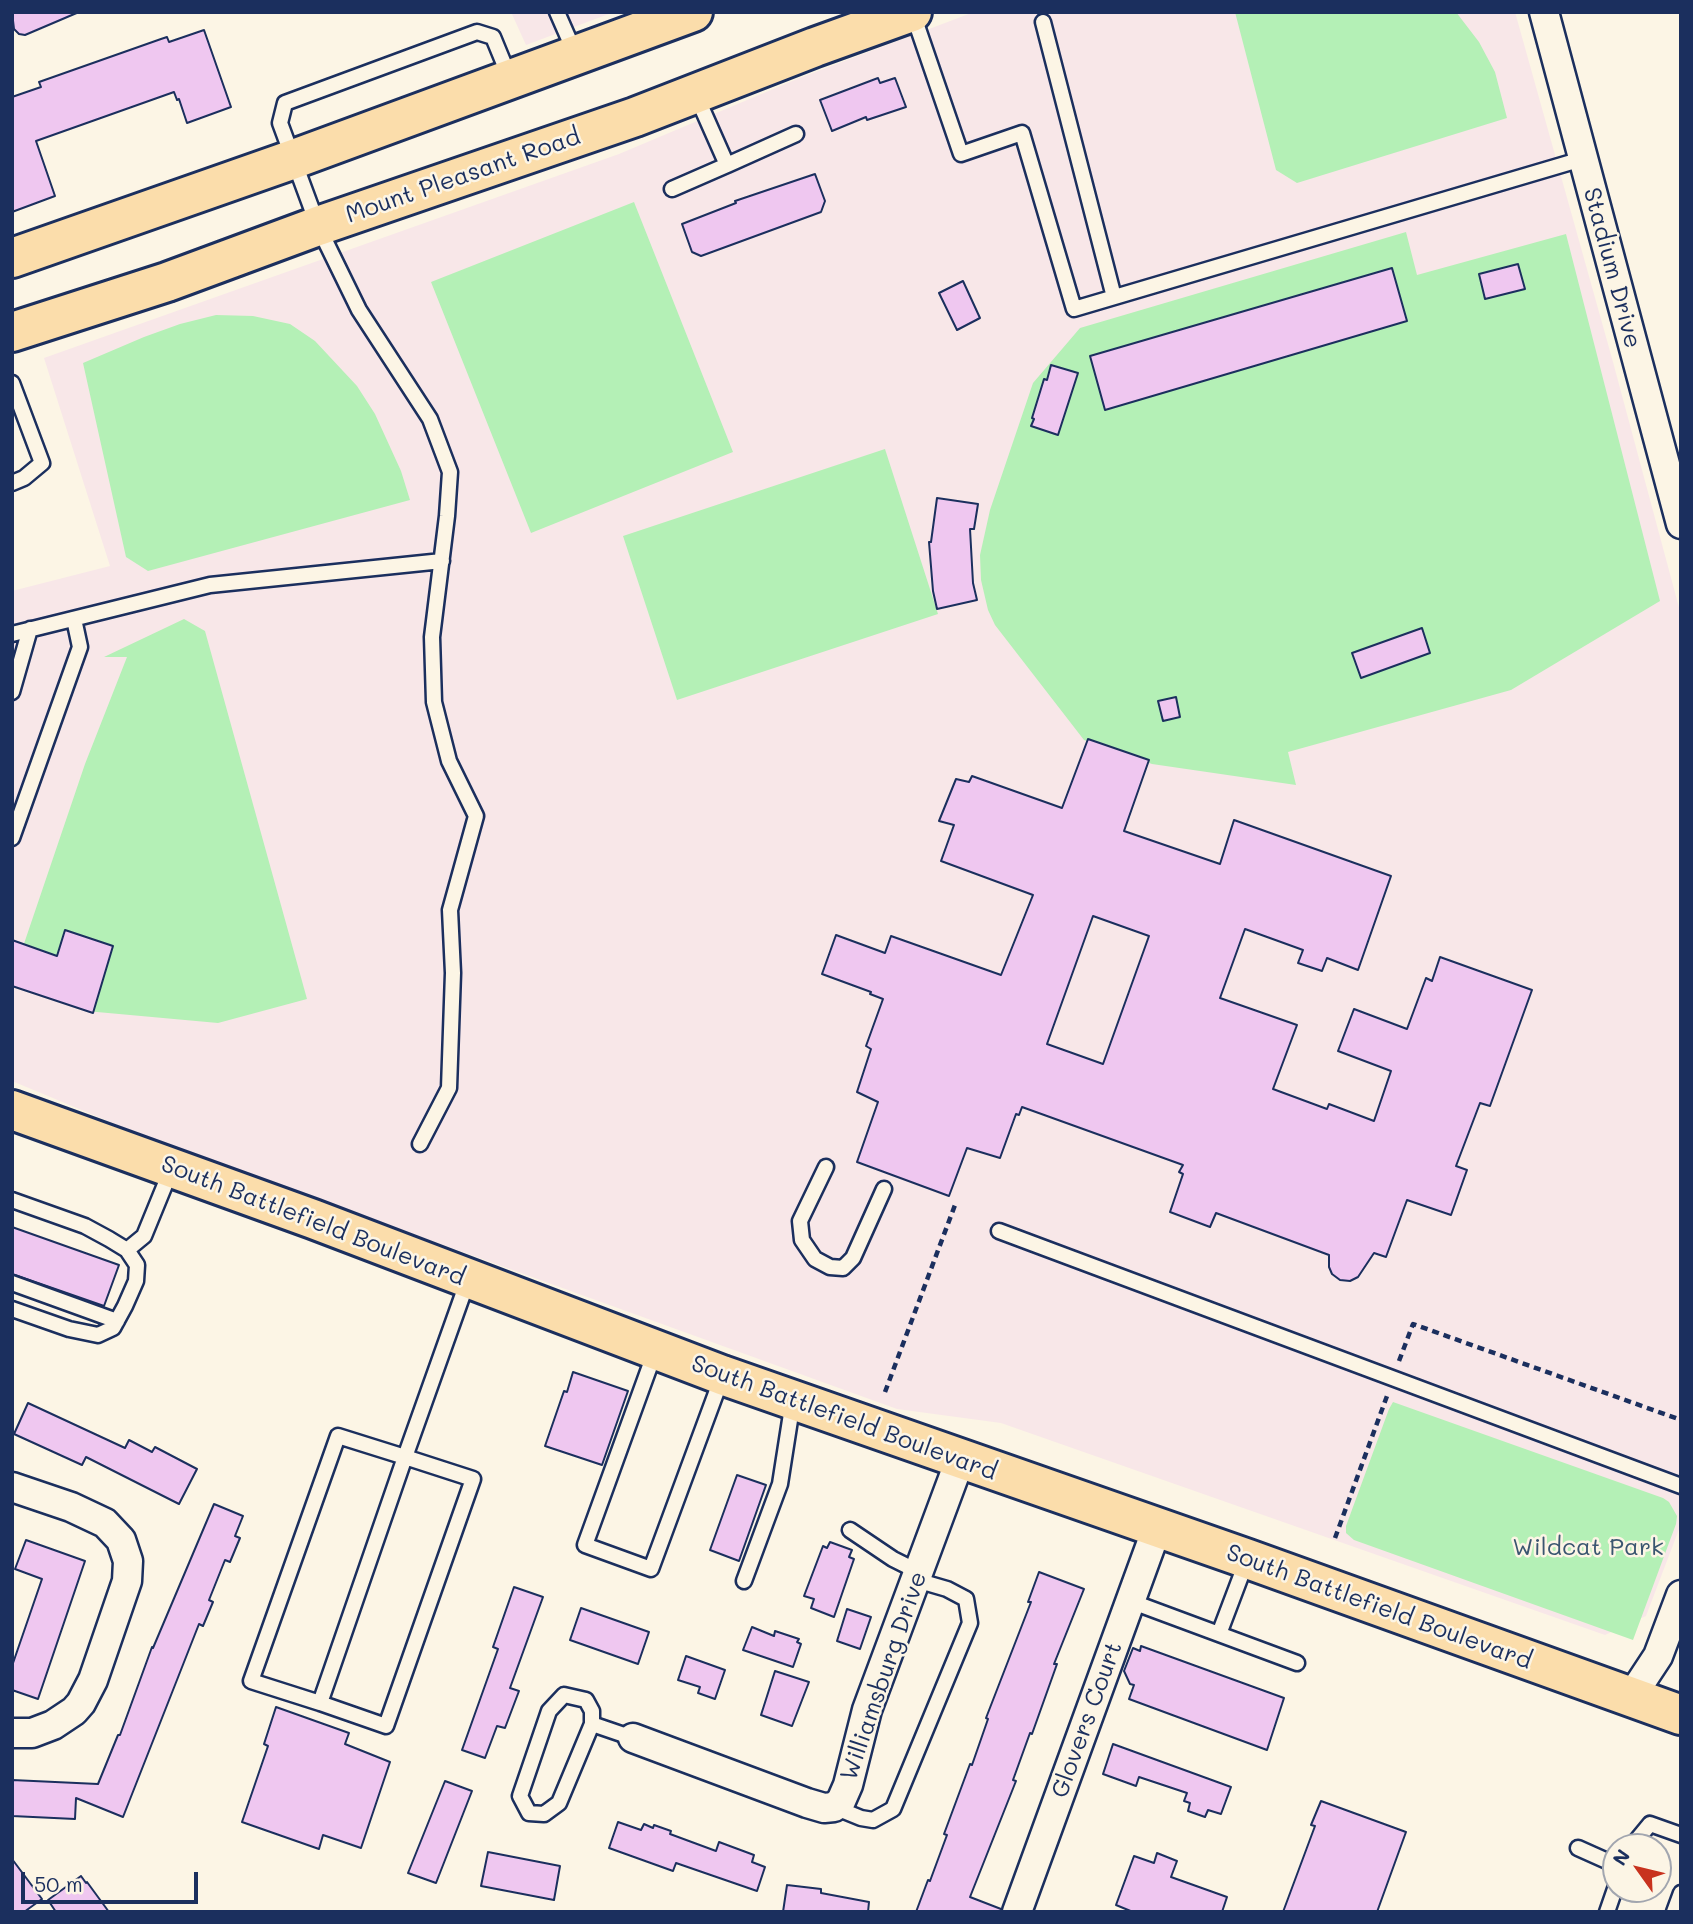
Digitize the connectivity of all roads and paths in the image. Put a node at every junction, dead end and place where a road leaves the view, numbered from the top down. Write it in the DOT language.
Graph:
graph roads {
  1 [pos="557,12"];
  2 [pos="693,12"];
  3 [pos="912,12"];
  4 [pos="1544,12"];
  5 [pos="1043,22"];
  6 [pos="576,55"];
  7 [pos="511,79"];
  8 [pos="696,93"];
  9 [pos="796,134"];
  10 [pos="295,159"];
  11 [pos="1582,159"];
  12 [pos="727,165"];
  13 [pos="672,189"];
  14 [pos="318,226"];
  15 [pos="12,258"];
  16 [pos="1114,297"];
  17 [pos="12,332"];
  18 [pos="12,383"];
  19 [pos="12,483"];
  20 [pos="1681,524"];
  21 [pos="442,561"];
  22 [pos="74,619"];
  23 [pos="30,629"];
  24 [pos="12,634"];
  25 [pos="12,692"];
  26 [pos="12,838"];
  27 [pos="12,1110"];
  28 [pos="420,1144"];
  29 [pos="826,1167"];
  30 [pos="172,1168"];
  31 [pos="884,1189"];
  32 [pos="12,1200"];
  33 [pos="955,1205"];
  34 [pos="999,1231"];
  35 [pos="127,1250"];
  36 [pos="468,1279"];
  37 [pos="12,1283"];
  38 [pos="12,1309"];
  39 [pos="117,1321"];
  40 [pos="656,1351"];
  41 [pos="722,1375"];
  42 [pos="1393,1379"];
  43 [pos="885,1392"];
  44 [pos="793,1401"];
  45 [pos="1681,1420"];
  46 [pos="405,1457"];
  47 [pos="960,1460"];
  48 [pos="1681,1486"];
  49 [pos="12,1487"];
  50 [pos="1157,1528"];
  51 [pos="850,1530"];
  52 [pos="1335,1538"];
  53 [pos="1248,1559"];
  54 [pos="917,1576"];
  55 [pos="744,1581"];
  56 [pos="1681,1595"];
  57 [pos="1130,1601"];
  58 [pos="1219,1634"];
  59 [pos="1297,1663"];
  60 [pos="1631,1697"];
  61 [pos="320,1703"];
  62 [pos="1681,1715"];
  63 [pos="592,1724"];
  64 [pos="12,1733"];
  65 [pos="633,1738"];
  66 [pos="834,1807"];
  67 [pos="1643,1833"];
  68 [pos="1681,1835"];
  69 [pos="1578,1848"];
  70 [pos="1602,1859"];
  71 [pos="1681,1893"];
  72 [pos="1017,1912"];
  73 [pos="1674,1912"];
  1 -- 6 [label="lane"];
  2 -- 6 [label="main road"];
  3 -- 8 [label="main road, Mount Pleasant Road"];
  3 -- 16 [label="lane"];
  4 -- 11 [label="street, Stadium Drive"];
  5 -- 16 [label="lane"];
  6 -- 7 [label="main road"];
  7 -- 10 [label="main road"];
  7 -- 10 [label="lane"];
  8 -- 12 [label="lane"];
  8 -- 14 [label="main road, Mount Pleasant Road"];
  9 -- 12 [label="lane"];
  10 -- 14 [label="lane"];
  10 -- 15 [label="main road"];
  11 -- 16 [label="lane"];
  11 -- 20 [label="street, Stadium Drive"];
  12 -- 13 [label="lane"];
  14 -- 17 [label="main road, Mount Pleasant Road"];
  14 -- 21 [label="lane"];
  18 -- 19 [label="lane"];
  21 -- 22 [label="lane"];
  21 -- 28 [label="lane"];
  22 -- 23 [label="lane"];
  22 -- 26 [label="lane"];
  23 -- 24 [label="lane"];
  23 -- 25 [label="lane"];
  27 -- 30 [label="main road, South Battlefield Boulevard"];
  29 -- 31 [label="lane"];
  30 -- 35 [label="lane"];
  30 -- 36 [label="main road, South Battlefield Boulevard"];
  32 -- 35 [label="lane"];
  33 -- 43 [label="path"];
  34 -- 42 [label="lane"];
  35 -- 39 [label="lane"];
  36 -- 40 [label="main road, South Battlefield Boulevard"];
  36 -- 46 [label="lane"];
  37 -- 39 [label="lane"];
  38 -- 39 [label="lane"];
  40 -- 41 [label="main road, South Battlefield Boulevard"];
  40 -- 41 [label="lane"];
  41 -- 44 [label="main road, South Battlefield Boulevard"];
  42 -- 45 [label="path"];
  42 -- 48 [label="lane"];
  42 -- 52 [label="path"];
  44 -- 47 [label="main road, South Battlefield Boulevard"];
  44 -- 55 [label="lane"];
  46 -- 61 [label="lane"];
  46 -- 61 [label="lane"];
  46 -- 61 [label="lane"];
  47 -- 50 [label="main road, South Battlefield Boulevard"];
  47 -- 54 [label="street, Williamsburg Drive"];
  49 -- 64 [label="street"];
  50 -- 53 [label="main road, South Battlefield Boulevard"];
  50 -- 57 [label="street, Glovers Court"];
  51 -- 54 [label="lane"];
  53 -- 58 [label="lane"];
  53 -- 60 [label="main road, South Battlefield Boulevard"];
  54 -- 66 [label="street, Williamsburg Drive"];
  54 -- 66 [label="lane"];
  56 -- 60 [label="street"];
  57 -- 58 [label="lane"];
  57 -- 72 [label="street, Glovers Court"];
  58 -- 59 [label="lane"];
  60 -- 62 [label="main road, South Battlefield Boulevard"];
  63 -- 63 [label="lane"];
  63 -- 65 [label="lane"];
  65 -- 66 [label="street, Williamsburg Drive"];
  67 -- 68 [label="lane"];
  69 -- 70 [label="lane"];
  71 -- 73 [label="lane"];
}
